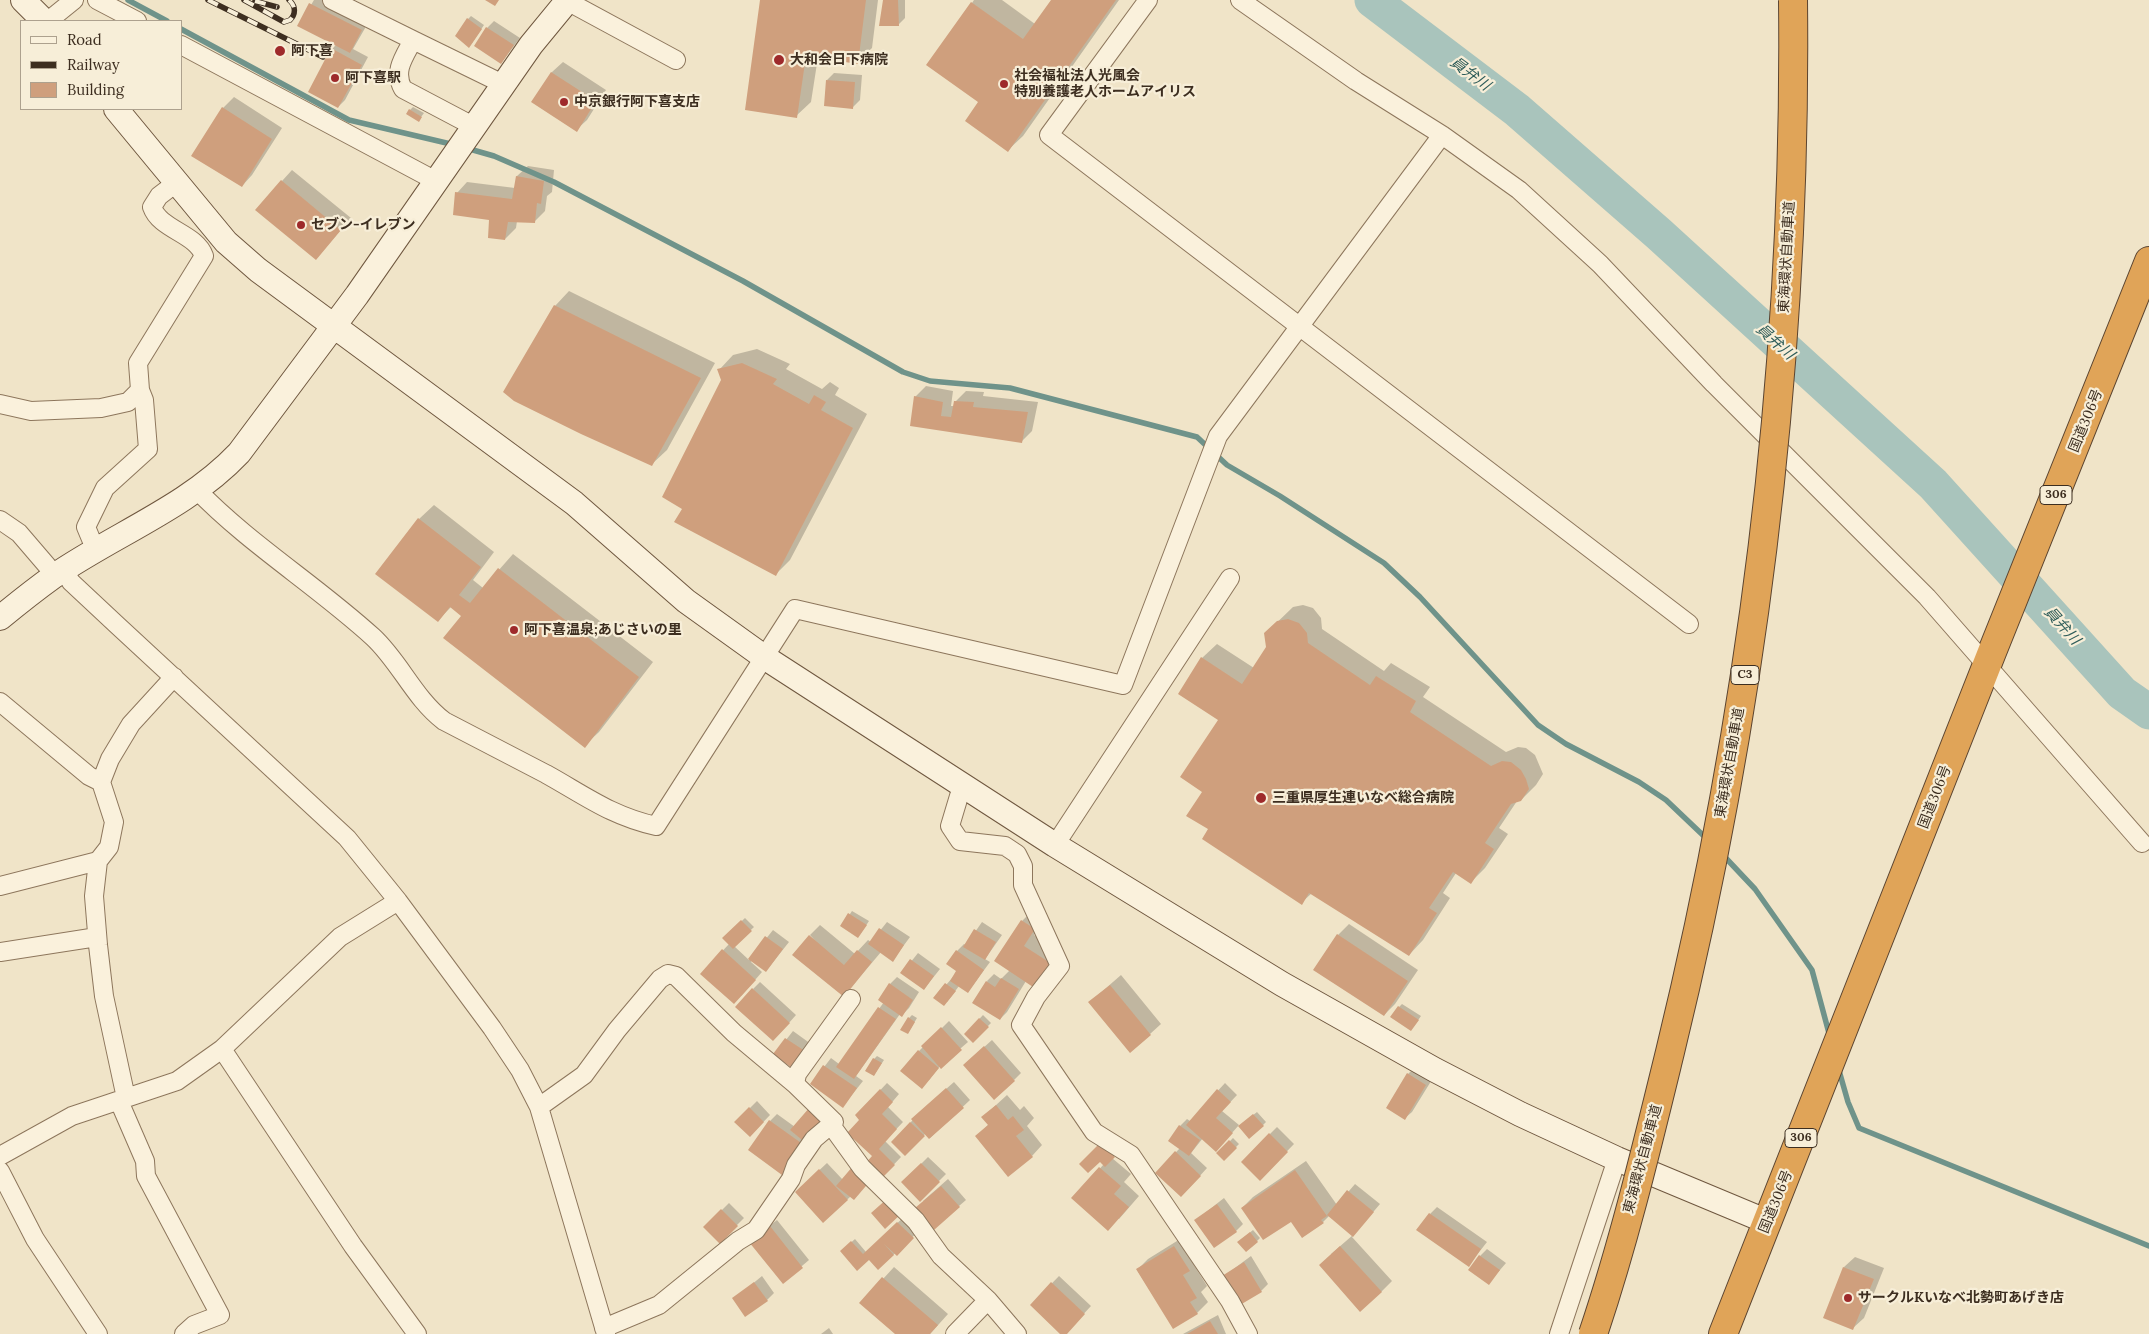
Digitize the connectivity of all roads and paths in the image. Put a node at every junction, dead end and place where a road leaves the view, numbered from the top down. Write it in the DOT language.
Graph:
graph roads {
  1 [pos="22,0"];
  2 [pos="74,0"];
  3 [pos="97,0"];
  4 [pos="332,0"];
  5 [pos="1148,0"];
  6 [pos="1240,0"];
  7 [pos="1793,0"];
  8 [pos="567,1"];
  9 [pos="43,20"];
  10 [pos="49,20"];
  11 [pos="135,20"];
  12 [pos="413,40"];
  13 [pos="182,46"];
  14 [pos="676,60"];
  15 [pos="503,84"];
  16 [pos="117,110"];
  17 [pos="1442,135"];
  18 [pos="464,142"];
  19 [pos="436,181"];
  20 [pos="176,183"];
  21 [pos="2148,262"];
  22 [pos="331,326"];
  23 [pos="1300,327"];
  24 [pos="140,390"];
  25 [pos="0,404"];
  26 [pos="196,488"];
  27 [pos="0,520"];
  28 [pos="96,551"];
  29 [pos="59,573"];
  30 [pos="1230,578"];
  31 [pos="2,612"];
  32 [pos="1689,624"];
  33 [pos="764,657"];
  34 [pos="1990,658"];
  35 [pos="174,677"];
  36 [pos="0,702"];
  37 [pos="101,782"];
  38 [pos="962,786"];
  39 [pos="2142,843"];
  40 [pos="1055,845"];
  41 [pos="98,861"];
  42 [pos="0,886"];
  43 [pos="398,901"];
  44 [pos="97,937"];
  45 [pos="0,952"];
  46 [pos="851,999"];
  47 [pos="222,1049"];
  48 [pos="794,1084"];
  49 [pos="123,1099"];
  50 [pos="539,1107"];
  51 [pos="831,1125"];
  52 [pos="0,1156"];
  53 [pos="1617,1159"];
  54 [pos="0,1172"];
  55 [pos="1768,1222"];
  56 [pos="988,1300"];
  57 [pos="605,1331"];
  58 [pos="98,1334"];
  59 [pos="184,1334"];
  60 [pos="417,1334"];
  61 [pos="955,1334"];
  62 [pos="1017,1334"];
  63 [pos="1248,1334"];
  64 [pos="1559,1334"];
  65 [pos="1593,1334"];
  66 [pos="1723,1334"];
  1 -- 9 [label="street"];
  2 -- 10 [label="street"];
  3 -- 11 [label="street"];
  4 -- 12 [label="street"];
  5 -- 23 [label="street"];
  6 -- 17 [label="street"];
  7 -- 65 [label="highway, 東海環状自動車道 / C3, bridge"];
  8 -- 14 [label="street"];
  8 -- 15 [label="street"];
  12 -- 15 [label="street"];
  12 -- 18 [label="street"];
  13 -- 19 [label="street"];
  15 -- 18 [label="street"];
  16 -- 20 [label="street"];
  17 -- 23 [label="street"];
  17 -- 34 [label="street"];
  18 -- 19 [label="street"];
  19 -- 22 [label="street"];
  20 -- 22 [label="street"];
  20 -- 24 [label="street"];
  21 -- 34 [label="highway, 国道306号 / 306"];
  22 -- 26 [label="street"];
  22 -- 33 [label="street"];
  23 -- 32 [label="street"];
  23 -- 33 [label="street"];
  24 -- 25 [label="street"];
  24 -- 28 [label="street"];
  26 -- 28 [label="street"];
  26 -- 33 [label="street"];
  27 -- 29 [label="street"];
  28 -- 29 [label="street"];
  29 -- 31 [label="street"];
  29 -- 35 [label="street"];
  30 -- 40 [label="street"];
  33 -- 38 [label="street"];
  34 -- 39 [label="street"];
  34 -- 55 [label="highway, 国道306号 / 306"];
  35 -- 37 [label="street"];
  35 -- 43 [label="street"];
  36 -- 37 [label="street"];
  37 -- 41 [label="street"];
  38 -- 40 [label="street"];
  38 -- 63 [label="street"];
  40 -- 53 [label="street"];
  41 -- 42 [label="street"];
  41 -- 44 [label="street"];
  43 -- 47 [label="street"];
  43 -- 50 [label="street"];
  44 -- 45 [label="street"];
  44 -- 49 [label="street"];
  46 -- 48 [label="street"];
  47 -- 49 [label="street"];
  47 -- 60 [label="street"];
  48 -- 50 [label="street"];
  48 -- 51 [label="street"];
  49 -- 52 [label="street"];
  49 -- 59 [label="street"];
  50 -- 57 [label="street"];
  51 -- 56 [label="street"];
  51 -- 57 [label="street"];
  53 -- 55 [label="street"];
  53 -- 64 [label="street"];
  54 -- 58 [label="street"];
  55 -- 66 [label="highway, 国道306号 / 306"];
  56 -- 61 [label="street"];
  56 -- 62 [label="street"];
}
